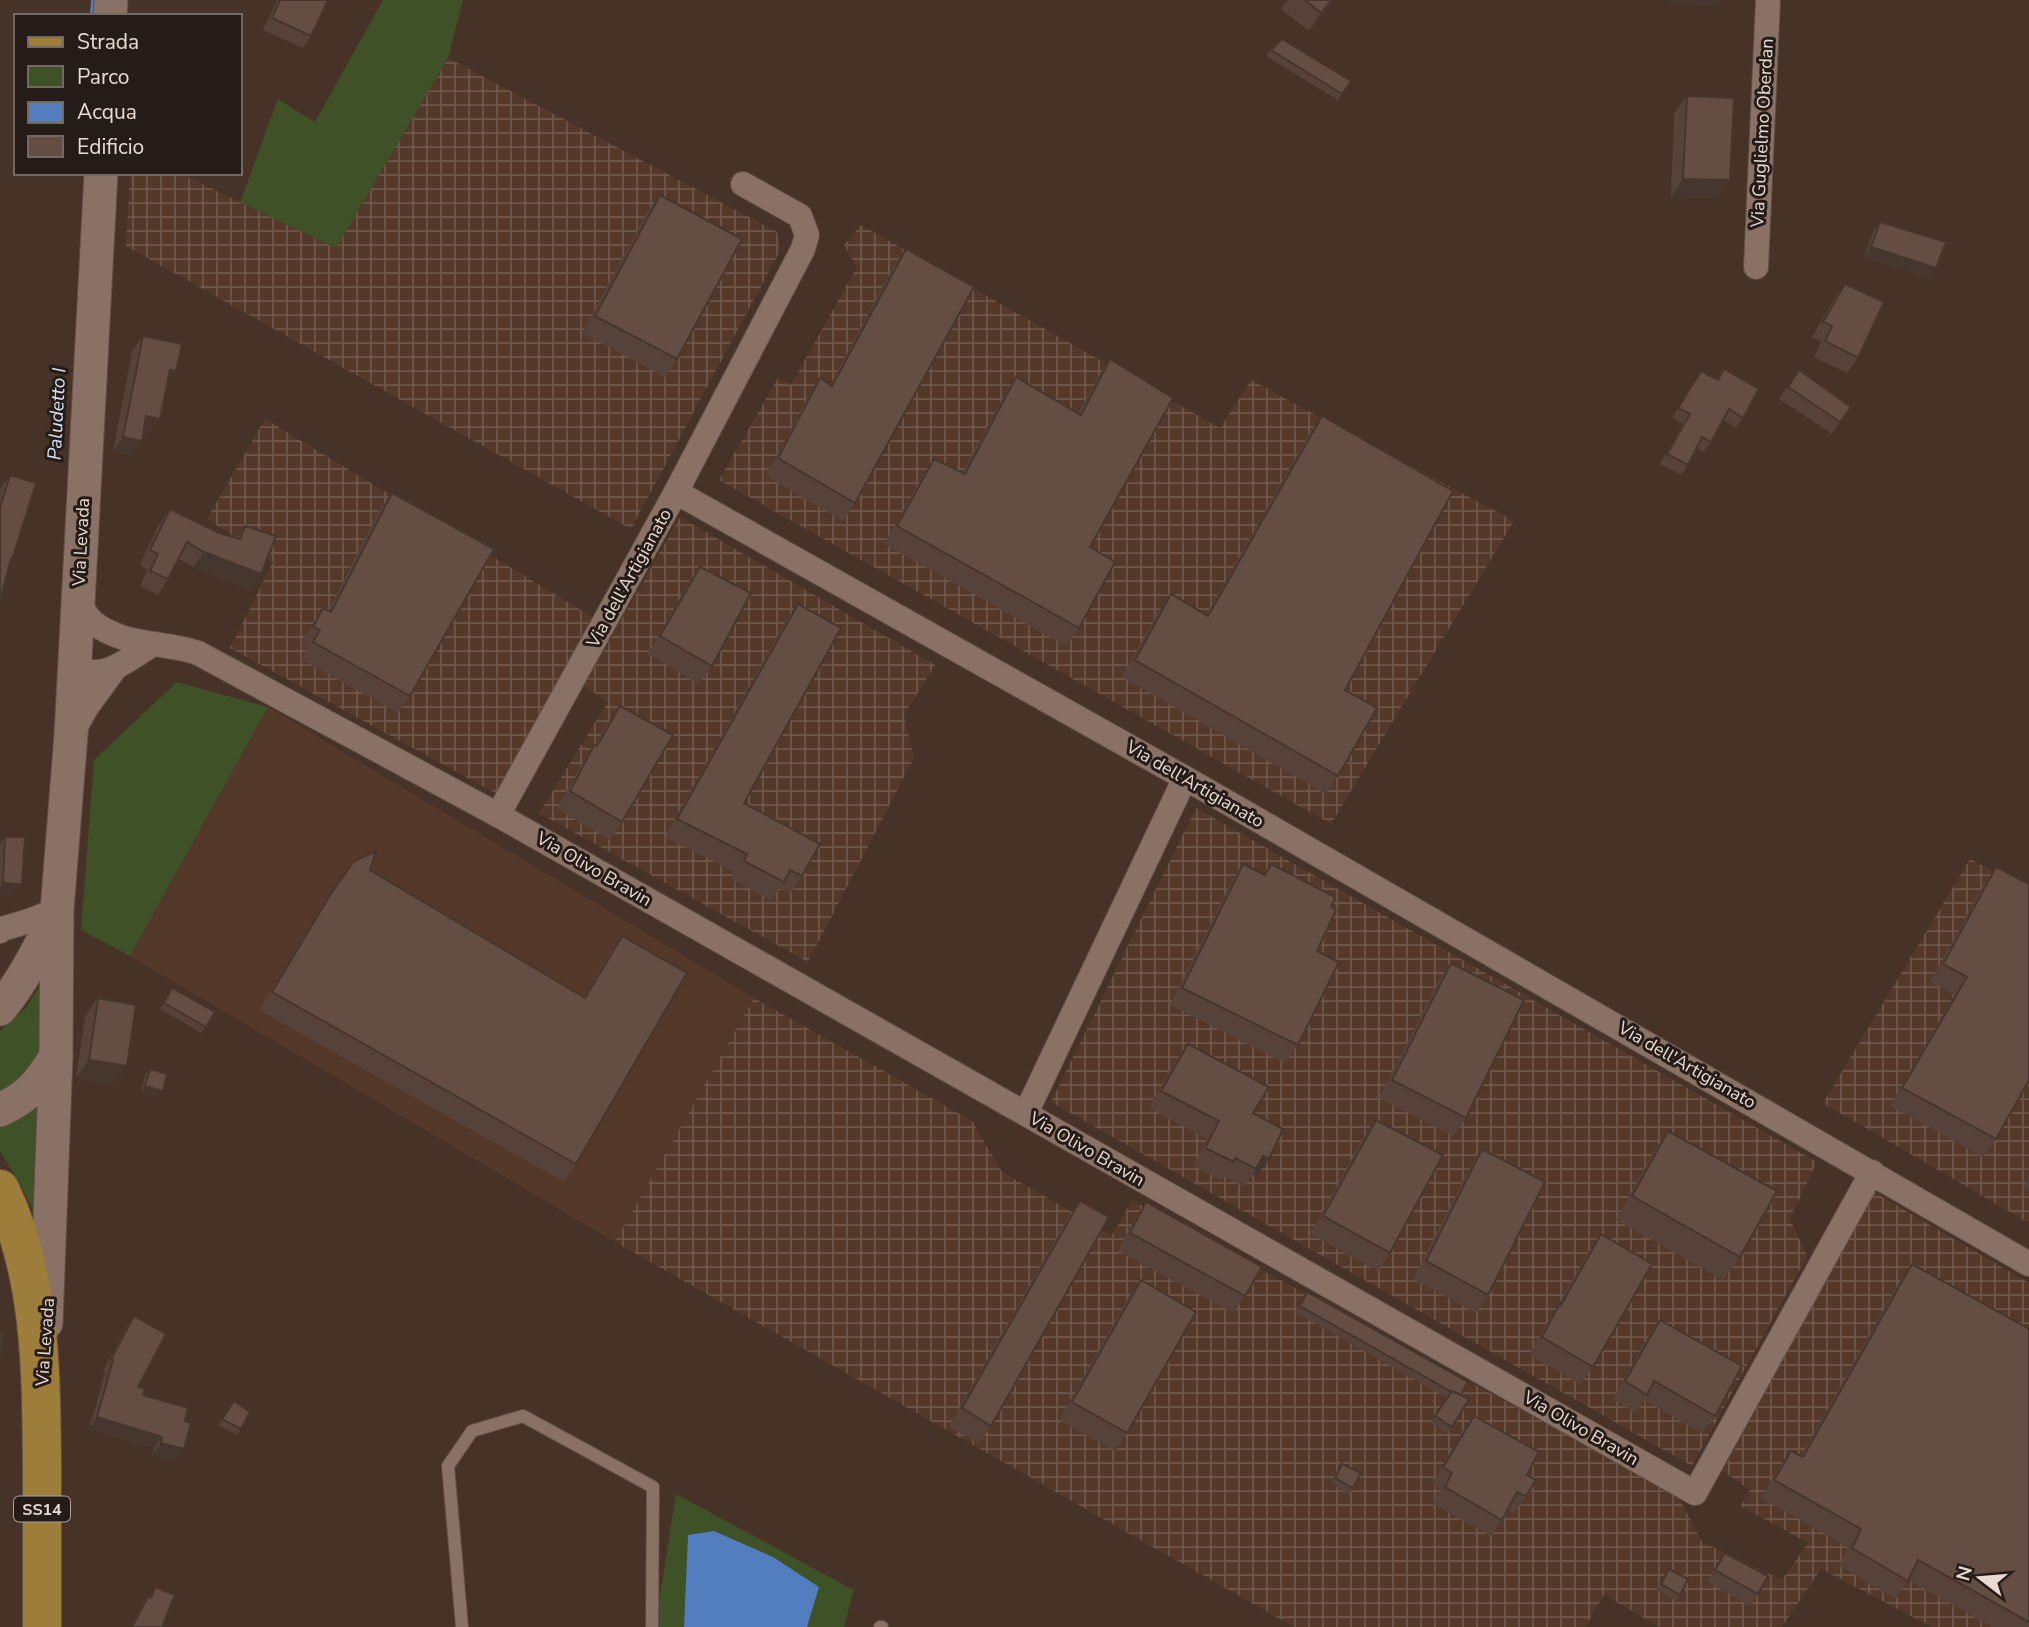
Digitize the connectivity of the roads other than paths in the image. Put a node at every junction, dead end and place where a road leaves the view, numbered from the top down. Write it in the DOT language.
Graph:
graph roads {
  1 [pos="1768,0"];
  2 [pos="101,175"];
  3 [pos="743,184"];
  4 [pos="1756,267"];
  5 [pos="676,492"];
  6 [pos="78,601"];
  7 [pos="144,643"];
  8 [pos="74,664"];
  9 [pos="116,667"];
  10 [pos="71,735"];
  11 [pos="1185,778"];
  12 [pos="498,815"];
  13 [pos="57,910"];
  14 [pos="0,931"];
  15 [pos="0,1009"];
  16 [pos="56,1056"];
  17 [pos="0,1110"];
  18 [pos="1026,1114"];
  19 [pos="1872,1172"];
  20 [pos="0,1189"];
  21 [pos="2029,1264"];
  22 [pos="41,1392"];
  23 [pos="42,1627"];
  24 [pos="462,1627"];
  25 [pos="652,1627"];
  1 -- 4 [label="street, Via Guglielmo Oberdan"];
  2 -- 6 [label="main road, Via Levada"];
  3 -- 5 [label="street"];
  5 -- 11 [label="street, Via dell'Artigianato"];
  5 -- 12 [label="street, Via dell'Artigianato"];
  6 -- 7 [label="street"];
  6 -- 8 [label="main road, Via Levada"];
  7 -- 8 [label="street"];
  7 -- 9 [label="street"];
  7 -- 12 [label="street, Via Olivo Bravin"];
  8 -- 9 [label="street"];
  8 -- 10 [label="main road, Via Levada"];
  9 -- 10 [label="street"];
  10 -- 13 [label="main road, Via Levada"];
  11 -- 18 [label="street"];
  11 -- 19 [label="street, Via dell'Artigianato"];
  12 -- 18 [label="street, Via Olivo Bravin"];
  13 -- 14 [label="street"];
  13 -- 15 [label="main road, Via Levada"];
  13 -- 16 [label="main road, Via Levada"];
  16 -- 17 [label="main road"];
  16 -- 22 [label="main road, Via Levada"];
  18 -- 19 [label="street, Via Olivo Bravin"];
  19 -- 21 [label="street, Via dell'Artigianato"];
  20 -- 22 [label="main road, SS14"];
  22 -- 23 [label="main road, Via Levada / SS14"];
  24 -- 25 [label="lane"];
}
